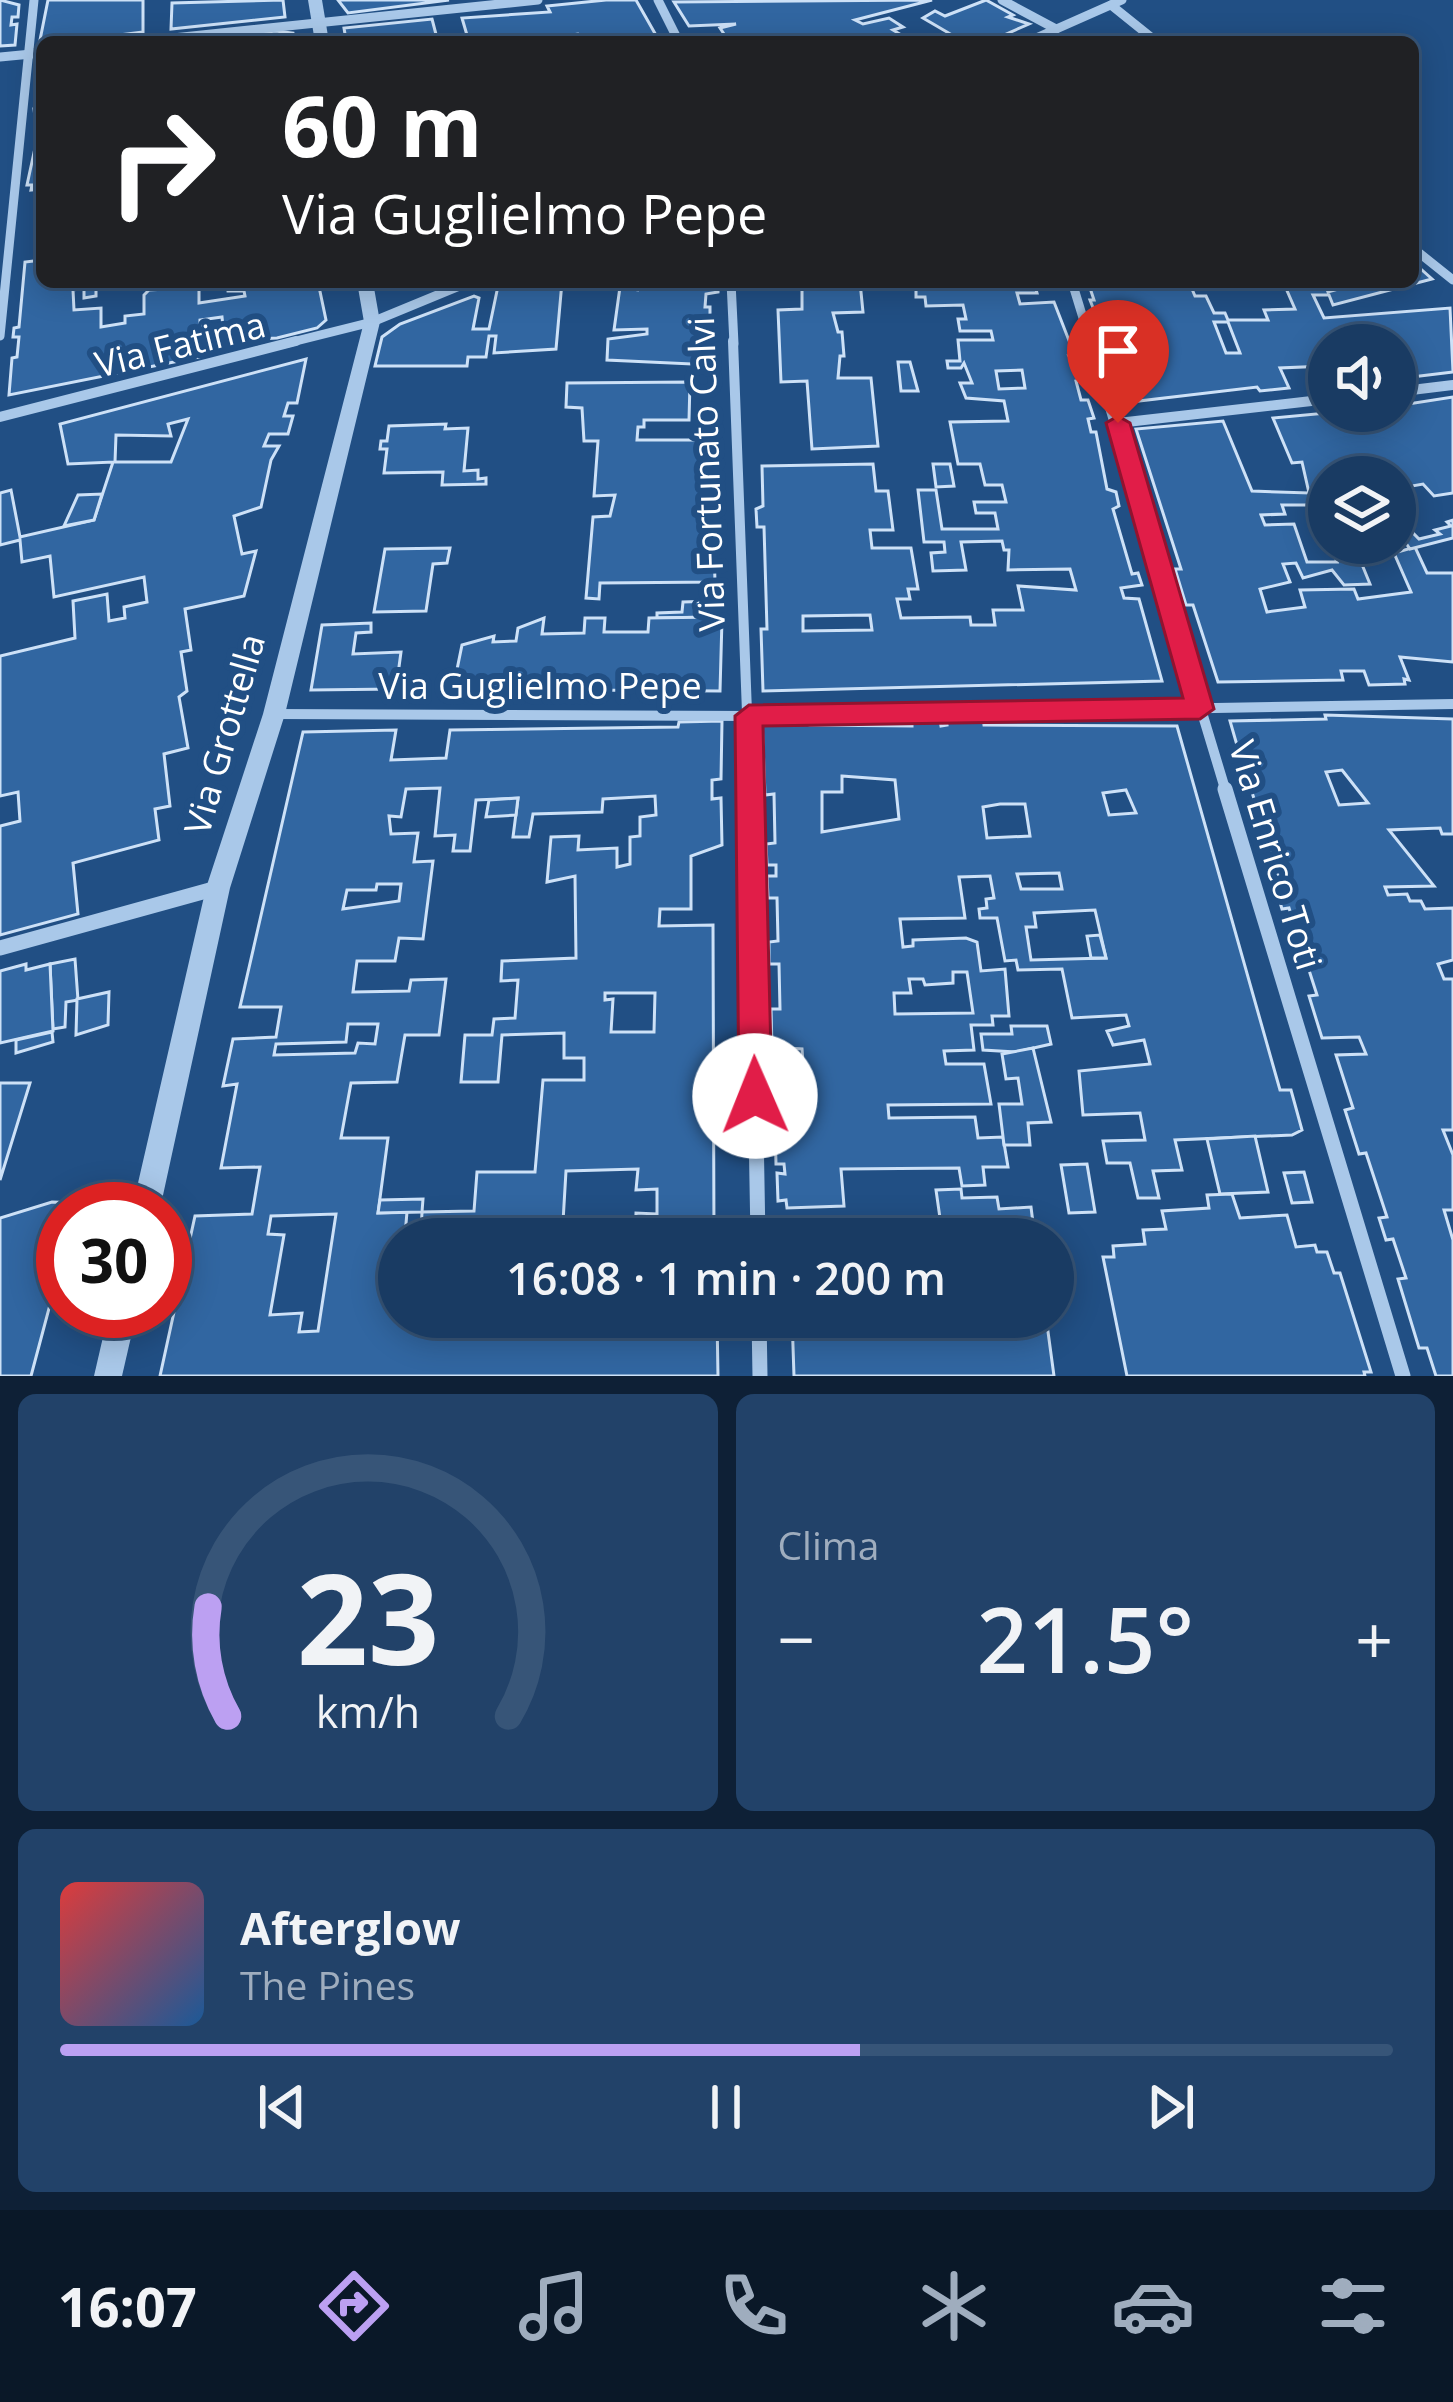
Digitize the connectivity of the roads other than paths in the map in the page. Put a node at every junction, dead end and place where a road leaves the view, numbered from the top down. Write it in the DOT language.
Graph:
graph roads {
  1 [pos="34,0"];
  2 [pos="315,0"];
  3 [pos="538,0"];
  4 [pos="658,0"];
  5 [pos="1002,0"];
  6 [pos="1122,0"];
  7 [pos="1111,5"];
  8 [pos="318,21"];
  9 [pos="1056,29"];
  10 [pos="187,36"];
  11 [pos="321,36"];
  12 [pos="676,36"];
  13 [pos="1041,36"];
  14 [pos="1150,36"];
  15 [pos="36,53"];
  16 [pos="28,54"];
  17 [pos="0,58"];
  18 [pos="1419,253"];
  19 [pos="1453,280"];
  20 [pos="366,288"];
  21 [pos="454,288"];
  22 [pos="731,288"];
  23 [pos="1074,288"];
  24 [pos="372,322"];
  25 [pos="0,336"];
  26 [pos="1453,386"];
  27 [pos="1416,390"];
  28 [pos="1308,402"];
  29 [pos="0,417"];
  30 [pos="1118,423"];
  31 [pos="1453,704"];
  32 [pos="1200,709"];
  33 [pos="274,714"];
  34 [pos="749,716"];
  35 [pos="218,888"];
  36 [pos="0,948"];
  37 [pos="152,1182"];
  38 [pos="758,1218"];
  39 [pos="117,1338"];
  40 [pos="759,1338"];
  41 [pos="108,1376"];
  42 [pos="760,1376"];
  43 [pos="1403,1376"];
  1 -- 16 [label="street"];
  2 -- 8 [label="street"];
  3 -- 8 [label="street"];
  4 -- 12 [label="street"];
  5 -- 9 [label="street"];
  6 -- 7 [label="street"];
  7 -- 9 [label="street"];
  7 -- 14 [label="street"];
  8 -- 10 [label="street"];
  8 -- 11 [label="street"];
  9 -- 13 [label="street"];
  15 -- 16 [label="street"];
  16 -- 17 [label="street"];
  16 -- 25 [label="street"];
  18 -- 19 [label="street"];
  20 -- 24 [label="street, Via Grottella"];
  21 -- 24 [label="street, Via Fatima"];
  22 -- 34 [label="street, Via Fortunato Calvi"];
  23 -- 30 [label="street, Via Enrico Toti"];
  24 -- 29 [label="street, Via Fatima"];
  24 -- 33 [label="street, Via Grottella"];
  26 -- 27 [label="street"];
  28 -- 30 [label="street"];
  30 -- 32 [label="street, Via Enrico Toti"];
  31 -- 32 [label="street, Via Guglielmo Pepe"];
  32 -- 34 [label="street, Via Guglielmo Pepe"];
  32 -- 43 [label="street, Via Enrico Toti"];
  33 -- 34 [label="street, Via Guglielmo Pepe"];
  33 -- 35 [label="street, Via Grottella"];
  34 -- 38 [label="street, Via Fortunato Calvi"];
  35 -- 36 [label="street"];
  35 -- 37 [label="street, Via Grottella"];
  39 -- 41 [label="street"];
  40 -- 42 [label="street"];
}
